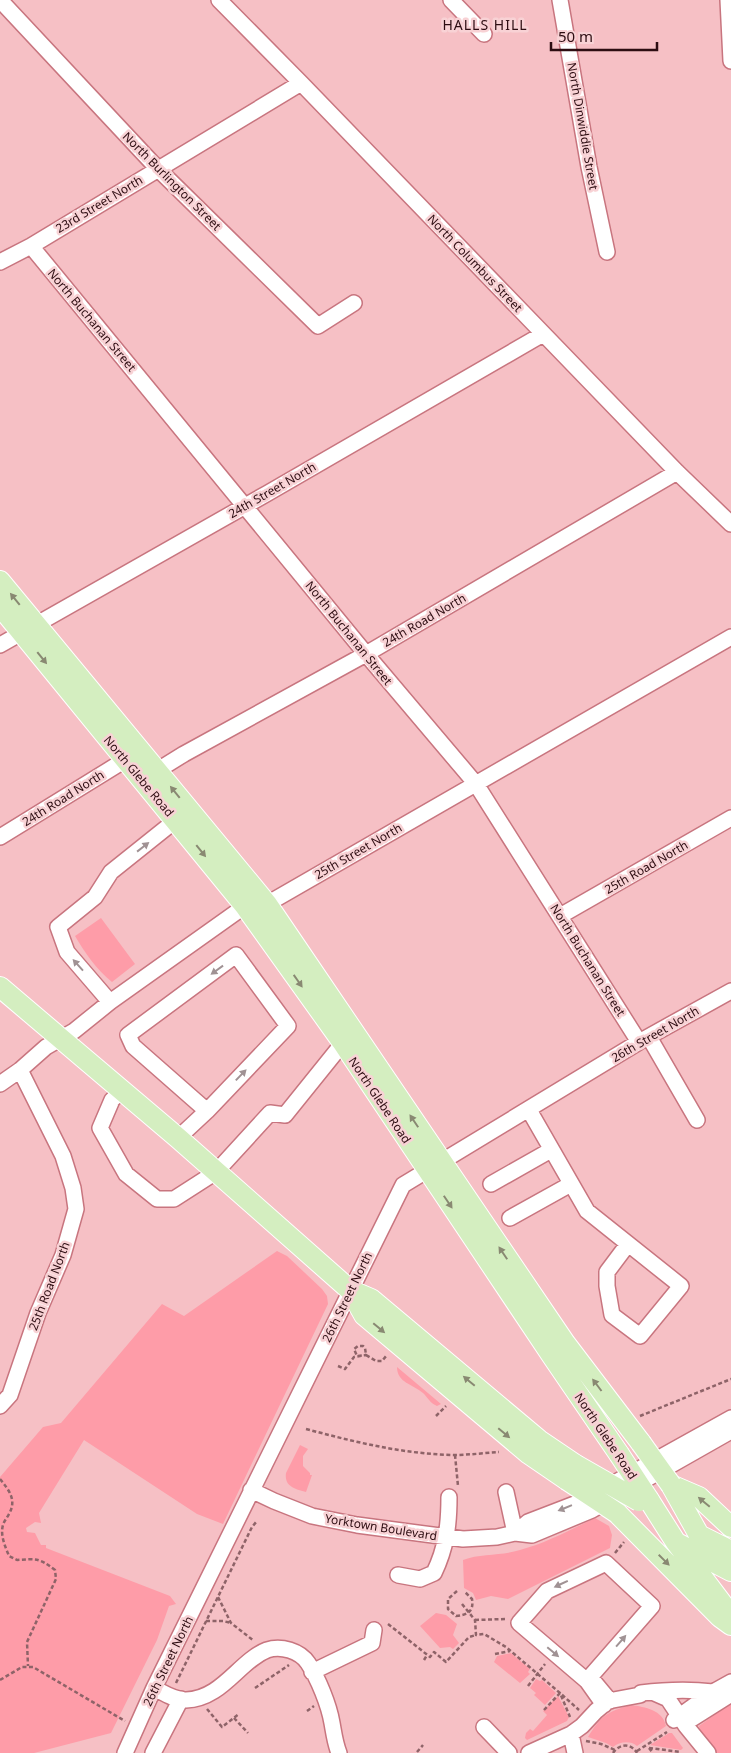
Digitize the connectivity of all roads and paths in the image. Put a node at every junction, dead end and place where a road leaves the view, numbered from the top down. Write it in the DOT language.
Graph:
graph roads {
  1 [pos="0,0"];
  2 [pos="219,0"];
  3 [pos="451,0"];
  4 [pos="560,0"];
  5 [pos="728,0"];
  6 [pos="484,34"];
  7 [pos="731,61"];
  8 [pos="301,83"];
  9 [pos="158,169"];
  10 [pos="31,246"];
  11 [pos="607,252"];
  12 [pos="0,262"];
  13 [pos="354,303"];
  14 [pos="543,334"];
  15 [pos="677,472"];
  16 [pos="245,506"];
  17 [pos="731,524"];
  18 [pos="0,581"];
  19 [pos="0,606"];
  20 [pos="28,628"];
  21 [pos="731,637"];
  22 [pos="0,645"];
  23 [pos="366,654"];
  24 [pos="125,760"];
  25 [pos="150,775"];
  26 [pos="476,784"];
  27 [pos="731,818"];
  28 [pos="176,820"];
  29 [pos="0,837"];
  30 [pos="267,904"];
  31 [pos="245,906"];
  32 [pos="560,916"];
  33 [pos="0,987"];
  34 [pos="731,991"];
  35 [pos="110,1002"];
  36 [pos="62,1038"];
  37 [pos="644,1039"];
  38 [pos="342,1043"];
  39 [pos="20,1070"];
  40 [pos="0,1084"];
  41 [pos="122,1090"];
  42 [pos="207,1110"];
  43 [pos="529,1110"];
  44 [pos="698,1120"];
  45 [pos="178,1138"];
  46 [pos="551,1150"];
  47 [pos="434,1166"];
  48 [pos="216,1172"];
  49 [pos="491,1184"];
  50 [pos="571,1184"];
  51 [pos="510,1218"];
  52 [pos="628,1244"];
  53 [pos="350,1290"];
  54 [pos="387,1355"];
  55 [pos="357,1356"];
  56 [pos="366,1356"];
  57 [pos="338,1366"];
  58 [pos="731,1379"];
  59 [pos="0,1406"];
  60 [pos="446,1406"];
  61 [pos="436,1416"];
  62 [pos="638,1417"];
  63 [pos="731,1418"];
  64 [pos="306,1429"];
  65 [pos="731,1430"];
  66 [pos="505,1451"];
  67 [pos="455,1455"];
  68 [pos="572,1472"];
  69 [pos="0,1479"];
  70 [pos="670,1485"];
  71 [pos="251,1490"];
  72 [pos="506,1492"];
  73 [pos="453,1494"];
  74 [pos="648,1503"];
  75 [pos="617,1514"];
  76 [pos="257,1521"];
  77 [pos="731,1527"];
  78 [pos="515,1533"];
  79 [pos="699,1535"];
  80 [pos="446,1537"];
  81 [pos="675,1542"];
  82 [pos="728,1567"];
  83 [pos="401,1578"];
  84 [pos="457,1591"];
  85 [pos="464,1591"];
  86 [pos="218,1597"];
  87 [pos="462,1604"];
  88 [pos="469,1613"];
  89 [pos="731,1616"];
  90 [pos="476,1620"];
  91 [pos="206,1621"];
  92 [pos="231,1623"];
  93 [pos="519,1623"];
  94 [pos="388,1624"];
  95 [pos="731,1625"];
  96 [pos="374,1630"];
  97 [pos="476,1635"];
  98 [pos="267,1650"];
  99 [pos="510,1651"];
  100 [pos="307,1652"];
  101 [pos="554,1653"];
  102 [pos="495,1654"];
  103 [pos="427,1655"];
  104 [pos="424,1660"];
  105 [pos="28,1666"];
  106 [pos="312,1672"];
  107 [pos="538,1674"];
  108 [pos="0,1680"];
  109 [pos="731,1682"];
  110 [pos="528,1686"];
  111 [pos="154,1688"];
  112 [pos="256,1688"];
  113 [pos="713,1692"];
  114 [pos="560,1693"];
  115 [pos="645,1693"];
  116 [pos="731,1694"];
  117 [pos="175,1698"];
  118 [pos="607,1703"];
  119 [pos="544,1710"];
  120 [pos="211,1714"];
  121 [pos="239,1714"];
  122 [pos="584,1714"];
  123 [pos="234,1718"];
  124 [pos="126,1722"];
  125 [pos="678,1723"];
  126 [pos="484,1727"];
  127 [pos="572,1728"];
  128 [pos="248,1733"];
  129 [pos="586,1741"];
  130 [pos="423,1745"];
  131 [pos="648,1746"];
  132 [pos="413,1748"];
  133 [pos="614,1751"];
  134 [pos="681,1751"];
  135 [pos="418,1752"];
  136 [pos="637,1752"];
  137 [pos="125,1753"];
  138 [pos="153,1753"];
  139 [pos="339,1753"];
  140 [pos="509,1753"];
  141 [pos="529,1753"];
  142 [pos="575,1753"];
  143 [pos="653,1753"];
  144 [pos="698,1753"];
  145 [pos="708,1753"];
  1 -- 9 [label="street, North Burlington Street"];
  2 -- 8 [label="street, North Columbus Street"];
  3 -- 6 [label="street"];
  4 -- 11 [label="street, North Dinwiddie Street"];
  5 -- 7 [label="street"];
  8 -- 9 [label="street, 23rd Street North"];
  8 -- 14 [label="street, North Columbus Street"];
  9 -- 10 [label="street, 23rd Street North"];
  9 -- 13 [label="street, North Burlington Street"];
  10 -- 12 [label="street, 23rd Street North"];
  10 -- 16 [label="street, North Buchanan Street"];
  14 -- 15 [label="street, North Columbus Street"];
  14 -- 16 [label="street, 24th Street North"];
  15 -- 17 [label="street, North Columbus Street"];
  15 -- 23 [label="street, 24th Road North"];
  16 -- 20 [label="street, 24th Street North"];
  16 -- 23 [label="street, North Buchanan Street"];
  20 -- 18 [label="main road, North Glebe Road, one-way"];
  19 -- 20 [label="main road, North Glebe Road"];
  20 -- 22 [label="street, 24th Street North"];
  20 -- 24 [label="main road, North Glebe Road, one-way"];
  20 -- 25 [label="main road, North Glebe Road"];
  21 -- 26 [label="street, 25th Street North"];
  23 -- 25 [label="street, 24th Road North"];
  23 -- 26 [label="street, North Buchanan Street"];
  24 -- 25 [label="main road, North Glebe Road"];
  24 -- 29 [label="street, 24th Road North"];
  25 -- 28 [label="main road, North Glebe Road"];
  30 -- 25 [label="main road, North Glebe Road, one-way"];
  26 -- 30 [label="street, 25th Street North"];
  26 -- 32 [label="street, North Buchanan Street"];
  27 -- 32 [label="street, 25th Road North"];
  28 -- 31 [label="main road, North Glebe Road, one-way"];
  35 -- 28 [label="street, one-way"];
  30 -- 31 [label="street, 25th Street North"];
  47 -- 30 [label="main road, North Glebe Road, one-way"];
  31 -- 35 [label="street"];
  31 -- 38 [label="main road, North Glebe Road, one-way"];
  32 -- 37 [label="street, North Buchanan Street"];
  33 -- 36 [label="main road"];
  34 -- 37 [label="street, 26th Street North"];
  35 -- 36 [label="street"];
  36 -- 39 [label="street"];
  36 -- 41 [label="main road"];
  37 -- 43 [label="street, 26th Street North"];
  37 -- 44 [label="street, North Buchanan Street"];
  38 -- 47 [label="main road, North Glebe Road"];
  38 -- 48 [label="street"];
  39 -- 40 [label="street"];
  39 -- 59 [label="street, 25th Road North"];
  41 -- 45 [label="main road"];
  41 -- 48 [label="street"];
  42 -- 42 [label="street, one-way"];
  42 -- 45 [label="street"];
  43 -- 46 [label="street"];
  43 -- 47 [label="street, 26th Street North"];
  45 -- 48 [label="main road"];
  46 -- 49 [label="street"];
  46 -- 50 [label="street"];
  47 -- 53 [label="street, 26th Street North"];
  70 -- 47 [label="main road, North Glebe Road, one-way, bridge"];
  47 -- 74 [label="main road, North Glebe Road, one-way, bridge"];
  48 -- 53 [label="main road"];
  50 -- 51 [label="street"];
  50 -- 52 [label="street"];
  52 -- 52 [label="street"];
  53 -- 68 [label="main road"];
  53 -- 71 [label="street, 26th Street North"];
  54 -- 56 [label="path"];
  55 -- 56 [label="path"];
  55 -- 56 [label="path"];
  55 -- 57 [label="path"];
  58 -- 62 [label="path"];
  60 -- 61 [label="path"];
  63 -- 78 [label="street, Yorktown Boulevard, one-way"];
  64 -- 67 [label="path"];
  65 -- 78 [label="street, Yorktown Boulevard"];
  66 -- 67 [label="path"];
  67 -- 73 [label="path"];
  68 -- 74 [label="main road, bridge"];
  68 -- 75 [label="main road, bridge"];
  69 -- 105 [label="path"];
  77 -- 70 [label="main road, one-way"];
  70 -- 79 [label="main road, North Glebe Road"];
  71 -- 80 [label="street, Yorktown Boulevard"];
  71 -- 111 [label="street, 26th Street North"];
  72 -- 78 [label="street"];
  73 -- 80 [label="street"];
  74 -- 79 [label="main road"];
  74 -- 81 [label="main road, North Glebe Road"];
  75 -- 81 [label="main road"];
  75 -- 95 [label="main road, one-way"];
  76 -- 86 [label="path"];
  78 -- 80 [label="street, Yorktown Boulevard"];
  79 -- 82 [label="main road, North Glebe Road"];
  80 -- 83 [label="street"];
  81 -- 82 [label="main road"];
  81 -- 89 [label="main road, North Glebe Road"];
  84 -- 88 [label="path"];
  85 -- 88 [label="path"];
  86 -- 91 [label="path"];
  86 -- 92 [label="path"];
  87 -- 88 [label="path"];
  88 -- 90 [label="path"];
  90 -- 93 [label="path"];
  90 -- 97 [label="path"];
  91 -- 92 [label="path"];
  91 -- 117 [label="path"];
  92 -- 98 [label="path"];
  93 -- 101 [label="street, one-way"];
  118 -- 93 [label="street, one-way"];
  94 -- 103 [label="path"];
  96 -- 106 [label="street"];
  97 -- 99 [label="path"];
  97 -- 103 [label="path"];
  98 -- 100 [label="street"];
  98 -- 117 [label="street"];
  99 -- 102 [label="path"];
  99 -- 107 [label="path"];
  100 -- 106 [label="street"];
  100 -- 112 [label="path"];
  101 -- 107 [label="path"];
  101 -- 118 [label="street"];
  103 -- 104 [label="path"];
  105 -- 108 [label="path"];
  105 -- 124 [label="path"];
  106 -- 139 [label="street"];
  107 -- 110 [label="path"];
  107 -- 114 [label="path"];
  109 -- 113 [label="street"];
  111 -- 117 [label="street"];
  111 -- 137 [label="street, 26th Street North"];
  113 -- 115 [label="street"];
  113 -- 125 [label="street"];
  114 -- 119 [label="path"];
  114 -- 122 [label="path"];
  114 -- 127 [label="path"];
  115 -- 118 [label="street"];
  115 -- 125 [label="street"];
  116 -- 125 [label="street"];
  117 -- 138 [label="street"];
  118 -- 127 [label="street"];
  120 -- 123 [label="path"];
  121 -- 123 [label="path"];
  123 -- 128 [label="path"];
  125 -- 131 [label="path"];
  125 -- 144 [label="street"];
  125 -- 145 [label="street"];
  126 -- 140 [label="street"];
  127 -- 141 [label="street"];
  127 -- 142 [label="street"];
  129 -- 133 [label="path"];
  130 -- 135 [label="path"];
  131 -- 134 [label="path"];
  131 -- 136 [label="path"];
  131 -- 143 [label="path"];
  132 -- 135 [label="path"];
  133 -- 136 [label="path"];
}
